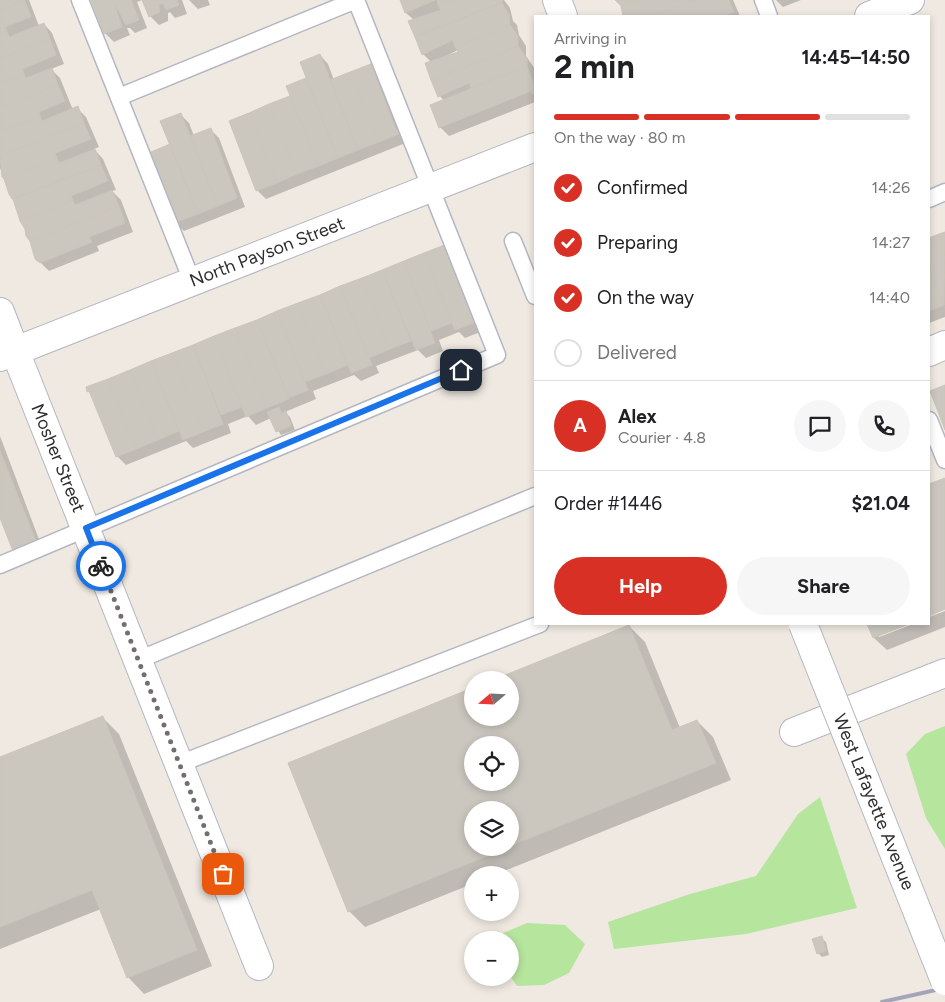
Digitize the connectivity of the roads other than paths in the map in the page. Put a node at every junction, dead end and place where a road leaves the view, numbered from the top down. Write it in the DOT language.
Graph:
graph roads {
  1 [pos="80,0"];
  2 [pos="356,0"];
  3 [pos="557,0"];
  4 [pos="763,0"];
  5 [pos="910,0"];
  6 [pos="563,15"];
  7 [pos="769,15"];
  8 [pos="872,15"];
  9 [pos="119,97"];
  10 [pos="534,147"];
  11 [pos="430,188"];
  12 [pos="945,192"];
  13 [pos="930,199"];
  14 [pos="514,241"];
  15 [pos="192,281"];
  16 [pos="534,293"];
  17 [pos="0,312"];
  18 [pos="945,345"];
  19 [pos="930,352"];
  20 [pos="8,354"];
  21 [pos="930,422"];
  22 [pos="945,460"];
  23 [pos="534,496"];
  24 [pos="86,528"];
  25 [pos="0,565"];
  26 [pos="537,625"];
  27 [pos="804,625"];
  28 [pos="804,625"];
  29 [pos="138,660"];
  30 [pos="945,673"];
  31 [pos="840,714"];
  32 [pos="794,732"];
  33 [pos="180,764"];
  34 [pos="260,966"];
  35 [pos="945,981"];
  1 -- 9 [label="lane"];
  2 -- 9 [label="lane"];
  2 -- 11 [label="lane"];
  3 -- 6 [label="street"];
  4 -- 7 [label="lane"];
  5 -- 8 [label="street"];
  9 -- 15 [label="lane"];
  10 -- 11 [label="street, North Payson Street"];
  11 -- 15 [label="street, North Payson Street"];
  11 -- 24 [label="lane"];
  12 -- 13 [label="lane"];
  14 -- 16 [label="lane"];
  15 -- 20 [label="street, North Payson Street"];
  17 -- 20 [label="street, Mosher Street"];
  18 -- 19 [label="street"];
  20 -- 24 [label="street, Mosher Street"];
  21 -- 22 [label="lane"];
  23 -- 29 [label="lane"];
  24 -- 25 [label="lane"];
  24 -- 29 [label="street, Mosher Street"];
  26 -- 33 [label="lane"];
  27 -- 31 [label="street, West Lafayette Avenue"];
  28 -- 35 [label="street, West Lafayette Avenue, bridge"];
  29 -- 33 [label="street, Mosher Street"];
  30 -- 31 [label="street"];
  31 -- 32 [label="street"];
  33 -- 34 [label="street, Mosher Street"];
}
